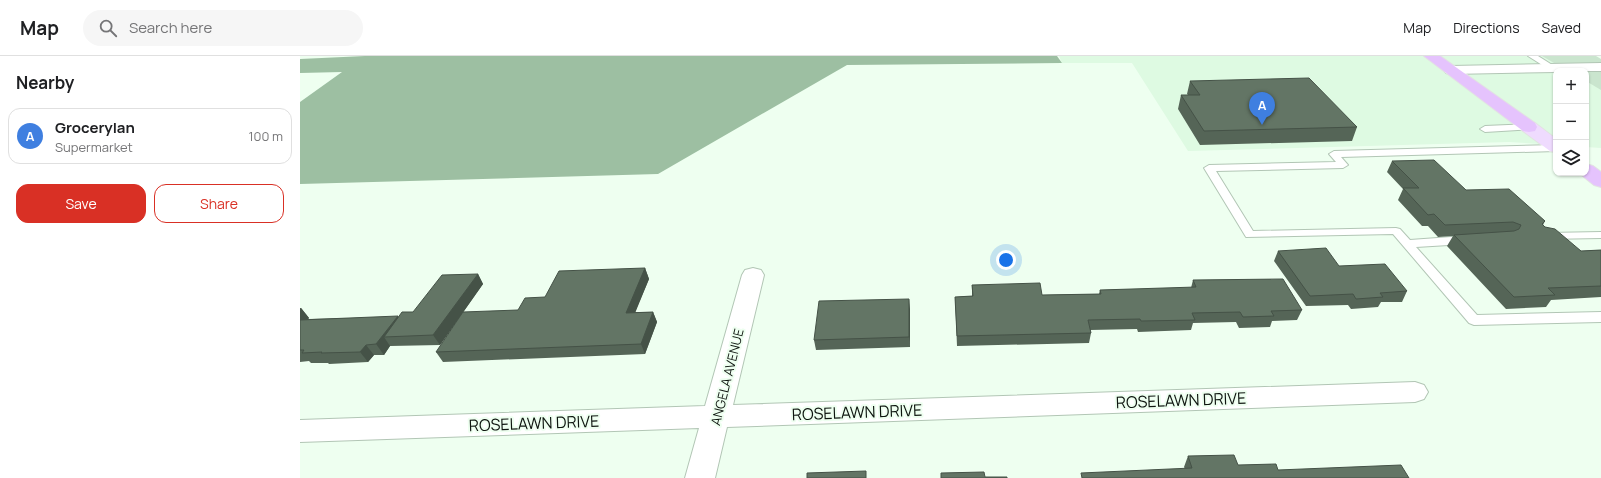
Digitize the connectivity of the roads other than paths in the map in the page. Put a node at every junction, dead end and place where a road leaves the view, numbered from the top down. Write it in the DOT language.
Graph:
graph roads {
  1 [pos="1431,56"];
  2 [pos="1532,56"];
  3 [pos="1601,67"];
  4 [pos="1553,68"];
  5 [pos="1451,70"];
  6 [pos="1529,127"];
  7 [pos="1485,129"];
  8 [pos="1553,146"];
  9 [pos="1553,148"];
  10 [pos="1589,172"];
  11 [pos="1601,180"];
  12 [pos="1601,235"];
  13 [pos="1542,236"];
  14 [pos="1476,240"];
  15 [pos="1407,244"];
  16 [pos="753,275"];
  17 [pos="1601,317"];
  18 [pos="1415,392"];
  19 [pos="717,417"];
  20 [pos="300,431"];
  21 [pos="700,478"];
  1 -- 5 [label="highway"];
  2 -- 4 [label="lane"];
  3 -- 4 [label="street"];
  4 -- 5 [label="street"];
  5 -- 6 [label="highway"];
  6 -- 7 [label="lane"];
  6 -- 8 [label="main road"];
  9 -- 15 [label="lane"];
  10 -- 11 [label="highway"];
  12 -- 13 [label="lane"];
  14 -- 15 [label="lane"];
  15 -- 17 [label="lane"];
  16 -- 19 [label="street, ANGELA AVENUE"];
  18 -- 19 [label="street, ROSELAWN DRIVE"];
  19 -- 20 [label="street, ROSELAWN DRIVE"];
  19 -- 21 [label="street, ANGELA AVENUE"];
}
